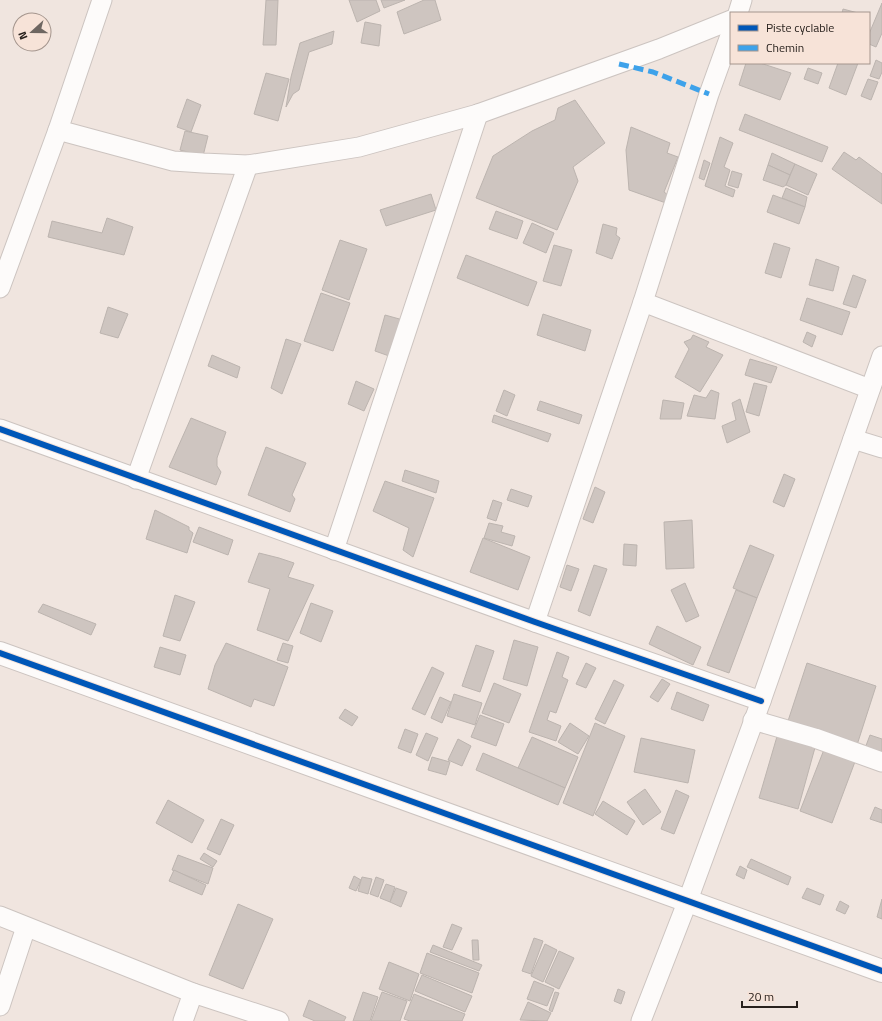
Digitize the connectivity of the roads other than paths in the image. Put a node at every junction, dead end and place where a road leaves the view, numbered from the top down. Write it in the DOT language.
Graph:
graph roads {
  1 [pos="102,0"];
  2 [pos="742,0"];
  3 [pos="738,12"];
  4 [pos="730,20"];
  5 [pos="730,36"];
  6 [pos="478,114"];
  7 [pos="58,130"];
  8 [pos="248,165"];
  9 [pos="0,288"];
  10 [pos="643,302"];
  11 [pos="882,356"];
  12 [pos="870,388"];
  13 [pos="0,429"];
  14 [pos="853,439"];
  15 [pos="882,448"];
  16 [pos="136,479"];
  17 [pos="334,550"];
  18 [pos="535,622"];
  19 [pos="0,653"];
  20 [pos="761,701"];
  21 [pos="753,720"];
  22 [pos="882,762"];
  23 [pos="688,900"];
  24 [pos="0,916"];
  25 [pos="26,927"];
  26 [pos="882,971"];
  27 [pos="193,993"];
  28 [pos="0,1006"];
  29 [pos="183,1021"];
  30 [pos="279,1021"];
  31 [pos="641,1021"];
  1 -- 7 [label="street"];
  2 -- 3 [label="street"];
  4 -- 6 [label="street"];
  5 -- 10 [label="street"];
  6 -- 8 [label="street"];
  6 -- 17 [label="street"];
  7 -- 8 [label="street"];
  7 -- 9 [label="street"];
  8 -- 16 [label="street"];
  10 -- 12 [label="street"];
  10 -- 18 [label="street"];
  11 -- 12 [label="street"];
  12 -- 14 [label="street"];
  13 -- 16 [label="street"];
  14 -- 15 [label="street"];
  14 -- 20 [label="street"];
  16 -- 17 [label="street"];
  17 -- 18 [label="street"];
  18 -- 20 [label="street"];
  19 -- 23 [label="street"];
  20 -- 21 [label="street"];
  21 -- 22 [label="street"];
  21 -- 23 [label="street"];
  23 -- 26 [label="street"];
  23 -- 31 [label="street"];
  24 -- 25 [label="street"];
  25 -- 27 [label="street"];
  25 -- 28 [label="street"];
  27 -- 29 [label="street"];
  27 -- 30 [label="street"];
}
